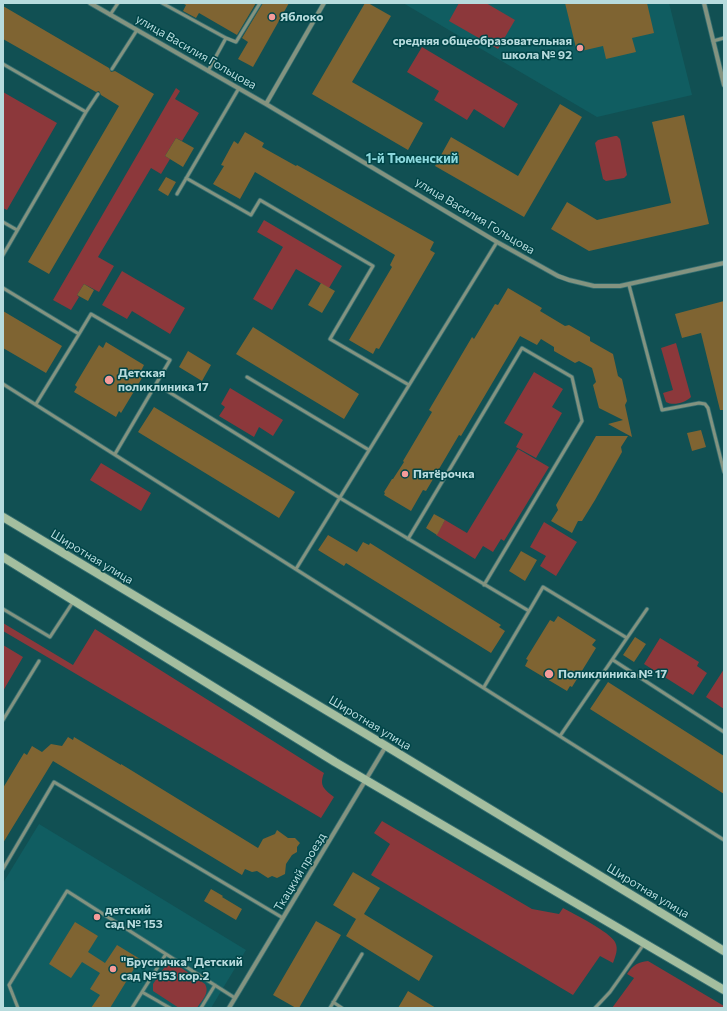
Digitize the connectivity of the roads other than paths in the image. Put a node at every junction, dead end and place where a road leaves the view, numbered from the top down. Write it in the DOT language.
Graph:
graph roads {
  1 [pos="90,3"];
  2 [pos="118,3"];
  3 [pos="162,3"];
  4 [pos="260,3"];
  5 [pos="324,3"];
  6 [pos="704,3"];
  7 [pos="110,15"];
  8 [pos="137,30"];
  9 [pos="226,38"];
  10 [pos="724,38"];
  11 [pos="713,41"];
  12 [pos="3,64"];
  13 [pos="112,69"];
  14 [pos="208,71"];
  15 [pos="724,85"];
  16 [pos="239,88"];
  17 [pos="98,94"];
  18 [pos="266,104"];
  19 [pos="86,112"];
  20 [pos="186,178"];
  21 [pos="177,194"];
  22 [pos="3,222"];
  23 [pos="17,230"];
  24 [pos="497,242"];
  25 [pos="3,255"];
  26 [pos="724,263"];
  27 [pos="629,284"];
  28 [pos="3,288"];
  29 [pos="79,334"];
  30 [pos="247,377"];
  31 [pos="3,384"];
  32 [pos="156,384"];
  33 [pos="409,385"];
  34 [pos="36,404"];
  35 [pos="369,450"];
  36 [pos="115,454"];
  37 [pos="724,472"];
  38 [pos="340,498"];
  39 [pos="3,517"];
  40 [pos="408,539"];
  41 [pos="3,557"];
  42 [pos="296,569"];
  43 [pos="484,585"];
  44 [pos="74,600"];
  45 [pos="3,609"];
  46 [pos="647,609"];
  47 [pos="529,611"];
  48 [pos="627,638"];
  49 [pos="612,660"];
  50 [pos="39,661"];
  51 [pos="484,687"];
  52 [pos="3,720"];
  53 [pos="724,732"];
  54 [pos="560,736"];
  55 [pos="386,746"];
  56 [pos="366,780"];
  57 [pos="724,840"];
  58 [pos="3,869"];
  59 [pos="283,918"];
  60 [pos="644,944"];
  61 [pos="724,951"];
  62 [pos="166,954"];
  63 [pos="362,954"];
  64 [pos="215,985"];
  65 [pos="724,990"];
  66 [pos="142,992"];
  67 [pos="235,998"];
  68 [pos="333,1002"];
  69 [pos="18,1008"];
  70 [pos="132,1008"];
  71 [pos="170,1008"];
  72 [pos="201,1008"];
  73 [pos="231,1008"];
  74 [pos="330,1008"];
  75 [pos="342,1008"];
  76 [pos="595,1008"];
  1 -- 7 [label="street, улица Василия Гольцова"];
  2 -- 7 [label="lane"];
  3 -- 9 [label="lane"];
  4 -- 9 [label="lane"];
  5 -- 18 [label="street"];
  6 -- 11 [label="street"];
  7 -- 8 [label="street, улица Василия Гольцова"];
  8 -- 13 [label="lane"];
  8 -- 14 [label="street, улица Василия Гольцова"];
  9 -- 14 [label="lane"];
  10 -- 11 [label="lane"];
  11 -- 15 [label="street"];
  12 -- 19 [label="lane"];
  14 -- 16 [label="street, улица Василия Гольцова"];
  16 -- 18 [label="street, улица Василия Гольцова"];
  16 -- 20 [label="lane"];
  17 -- 19 [label="lane"];
  18 -- 24 [label="street, улица Василия Гольцова"];
  19 -- 23 [label="lane"];
  20 -- 21 [label="lane"];
  20 -- 33 [label="lane"];
  22 -- 23 [label="lane"];
  23 -- 25 [label="lane"];
  24 -- 27 [label="street, улица Василия Гольцова"];
  24 -- 33 [label="lane"];
  26 -- 27 [label="street, улица Василия Гольцова"];
  27 -- 37 [label="lane"];
  28 -- 29 [label="lane"];
  29 -- 32 [label="lane"];
  29 -- 34 [label="lane"];
  30 -- 35 [label="lane"];
  31 -- 34 [label="lane"];
  32 -- 36 [label="lane"];
  32 -- 38 [label="lane"];
  33 -- 35 [label="lane"];
  34 -- 36 [label="lane"];
  35 -- 38 [label="lane"];
  36 -- 42 [label="lane"];
  38 -- 40 [label="lane"];
  38 -- 42 [label="lane"];
  39 -- 55 [label="main road, Широтная улица"];
  40 -- 43 [label="lane"];
  40 -- 43 [label="lane"];
  41 -- 44 [label="main road"];
  42 -- 51 [label="lane"];
  43 -- 47 [label="lane"];
  44 -- 45 [label="lane"];
  44 -- 56 [label="main road"];
  46 -- 48 [label="lane"];
  47 -- 48 [label="lane"];
  47 -- 51 [label="lane"];
  48 -- 49 [label="lane"];
  49 -- 53 [label="lane"];
  49 -- 54 [label="lane"];
  50 -- 52 [label="lane"];
  51 -- 54 [label="lane"];
  54 -- 57 [label="lane"];
  55 -- 56 [label="street, Ткацкий проезд"];
  55 -- 61 [label="main road, Широтная улица"];
  56 -- 59 [label="street, Ткацкий проезд"];
  56 -- 60 [label="main road"];
  58 -- 59 [label="lane"];
  59 -- 67 [label="street, Ткацкий проезд"];
  60 -- 65 [label="main road"];
  60 -- 76 [label="lane"];
  62 -- 64 [label="lane"];
  62 -- 66 [label="lane"];
  62 -- 69 [label="lane"];
  63 -- 68 [label="lane"];
  64 -- 67 [label="lane"];
  64 -- 72 [label="lane"];
  66 -- 70 [label="lane"];
  66 -- 71 [label="lane"];
  67 -- 73 [label="street, Ткацкий проезд"];
  68 -- 74 [label="lane"];
  68 -- 75 [label="lane"];
}
